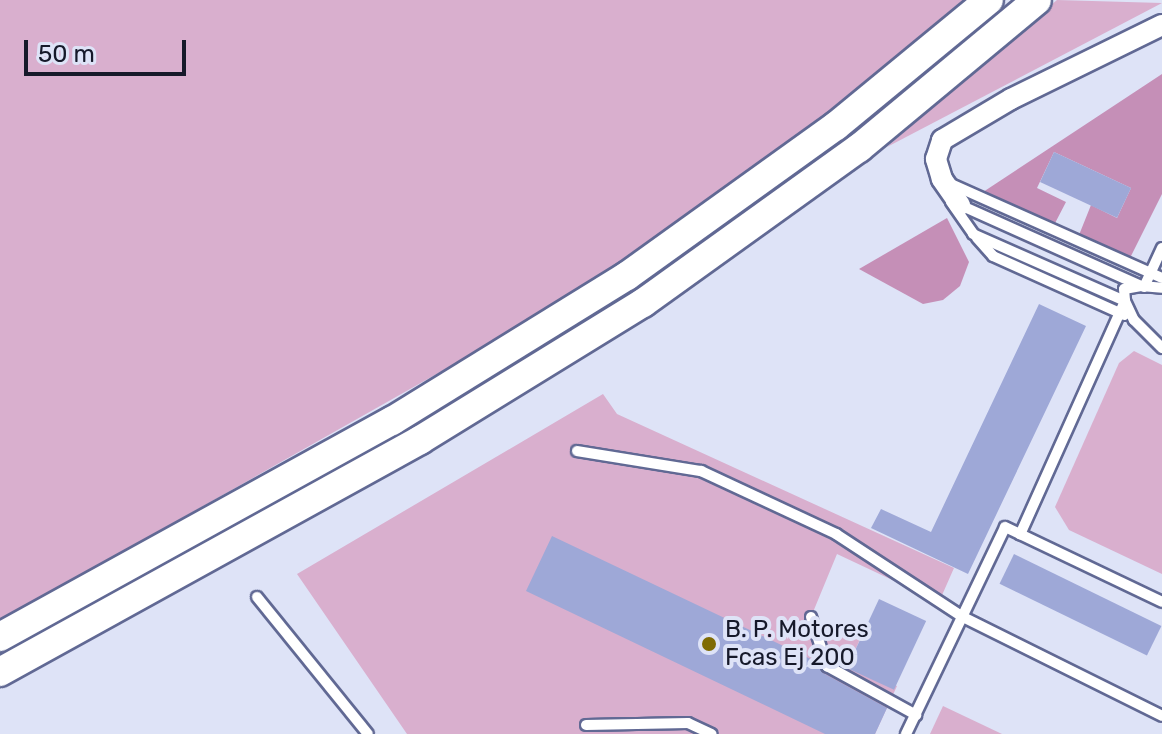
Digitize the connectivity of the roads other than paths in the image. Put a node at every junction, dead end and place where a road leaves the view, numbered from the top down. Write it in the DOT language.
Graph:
graph roads {
  1 [pos="989,0"];
  2 [pos="1037,0"];
  3 [pos="1162,25"];
  4 [pos="942,179"];
  5 [pos="960,205"];
  6 [pos="973,234"];
  7 [pos="1162,248"];
  8 [pos="1150,274"];
  9 [pos="1162,278"];
  10 [pos="1142,286"];
  11 [pos="1162,288"];
  12 [pos="1125,301"];
  13 [pos="1134,320"];
  14 [pos="1162,348"];
  15 [pos="577,451"];
  16 [pos="1020,535"];
  17 [pos="257,597"];
  18 [pos="1162,602"];
  19 [pos="811,617"];
  20 [pos="963,617"];
  21 [pos="0,637"];
  22 [pos="0,672"];
  23 [pos="916,715"];
  24 [pos="1162,716"];
  25 [pos="586,725"];
  26 [pos="368,734"];
  27 [pos="712,734"];
  28 [pos="906,734"];
  1 -- 21 [label="main road"];
  2 -- 22 [label="main road"];
  3 -- 4 [label="street"];
  4 -- 5 [label="street"];
  4 -- 6 [label="lane"];
  4 -- 8 [label="lane"];
  5 -- 10 [label="lane"];
  6 -- 12 [label="lane"];
  6 -- 13 [label="lane"];
  7 -- 8 [label="lane"];
  8 -- 9 [label="lane"];
  8 -- 10 [label="lane"];
  10 -- 11 [label="lane"];
  10 -- 12 [label="lane"];
  12 -- 13 [label="lane"];
  12 -- 16 [label="lane"];
  13 -- 14 [label="lane"];
  15 -- 20 [label="lane"];
  16 -- 18 [label="lane"];
  16 -- 20 [label="lane"];
  17 -- 26 [label="lane"];
  19 -- 23 [label="lane"];
  20 -- 23 [label="lane"];
  20 -- 24 [label="lane"];
  23 -- 28 [label="lane"];
  25 -- 27 [label="lane"];
}
